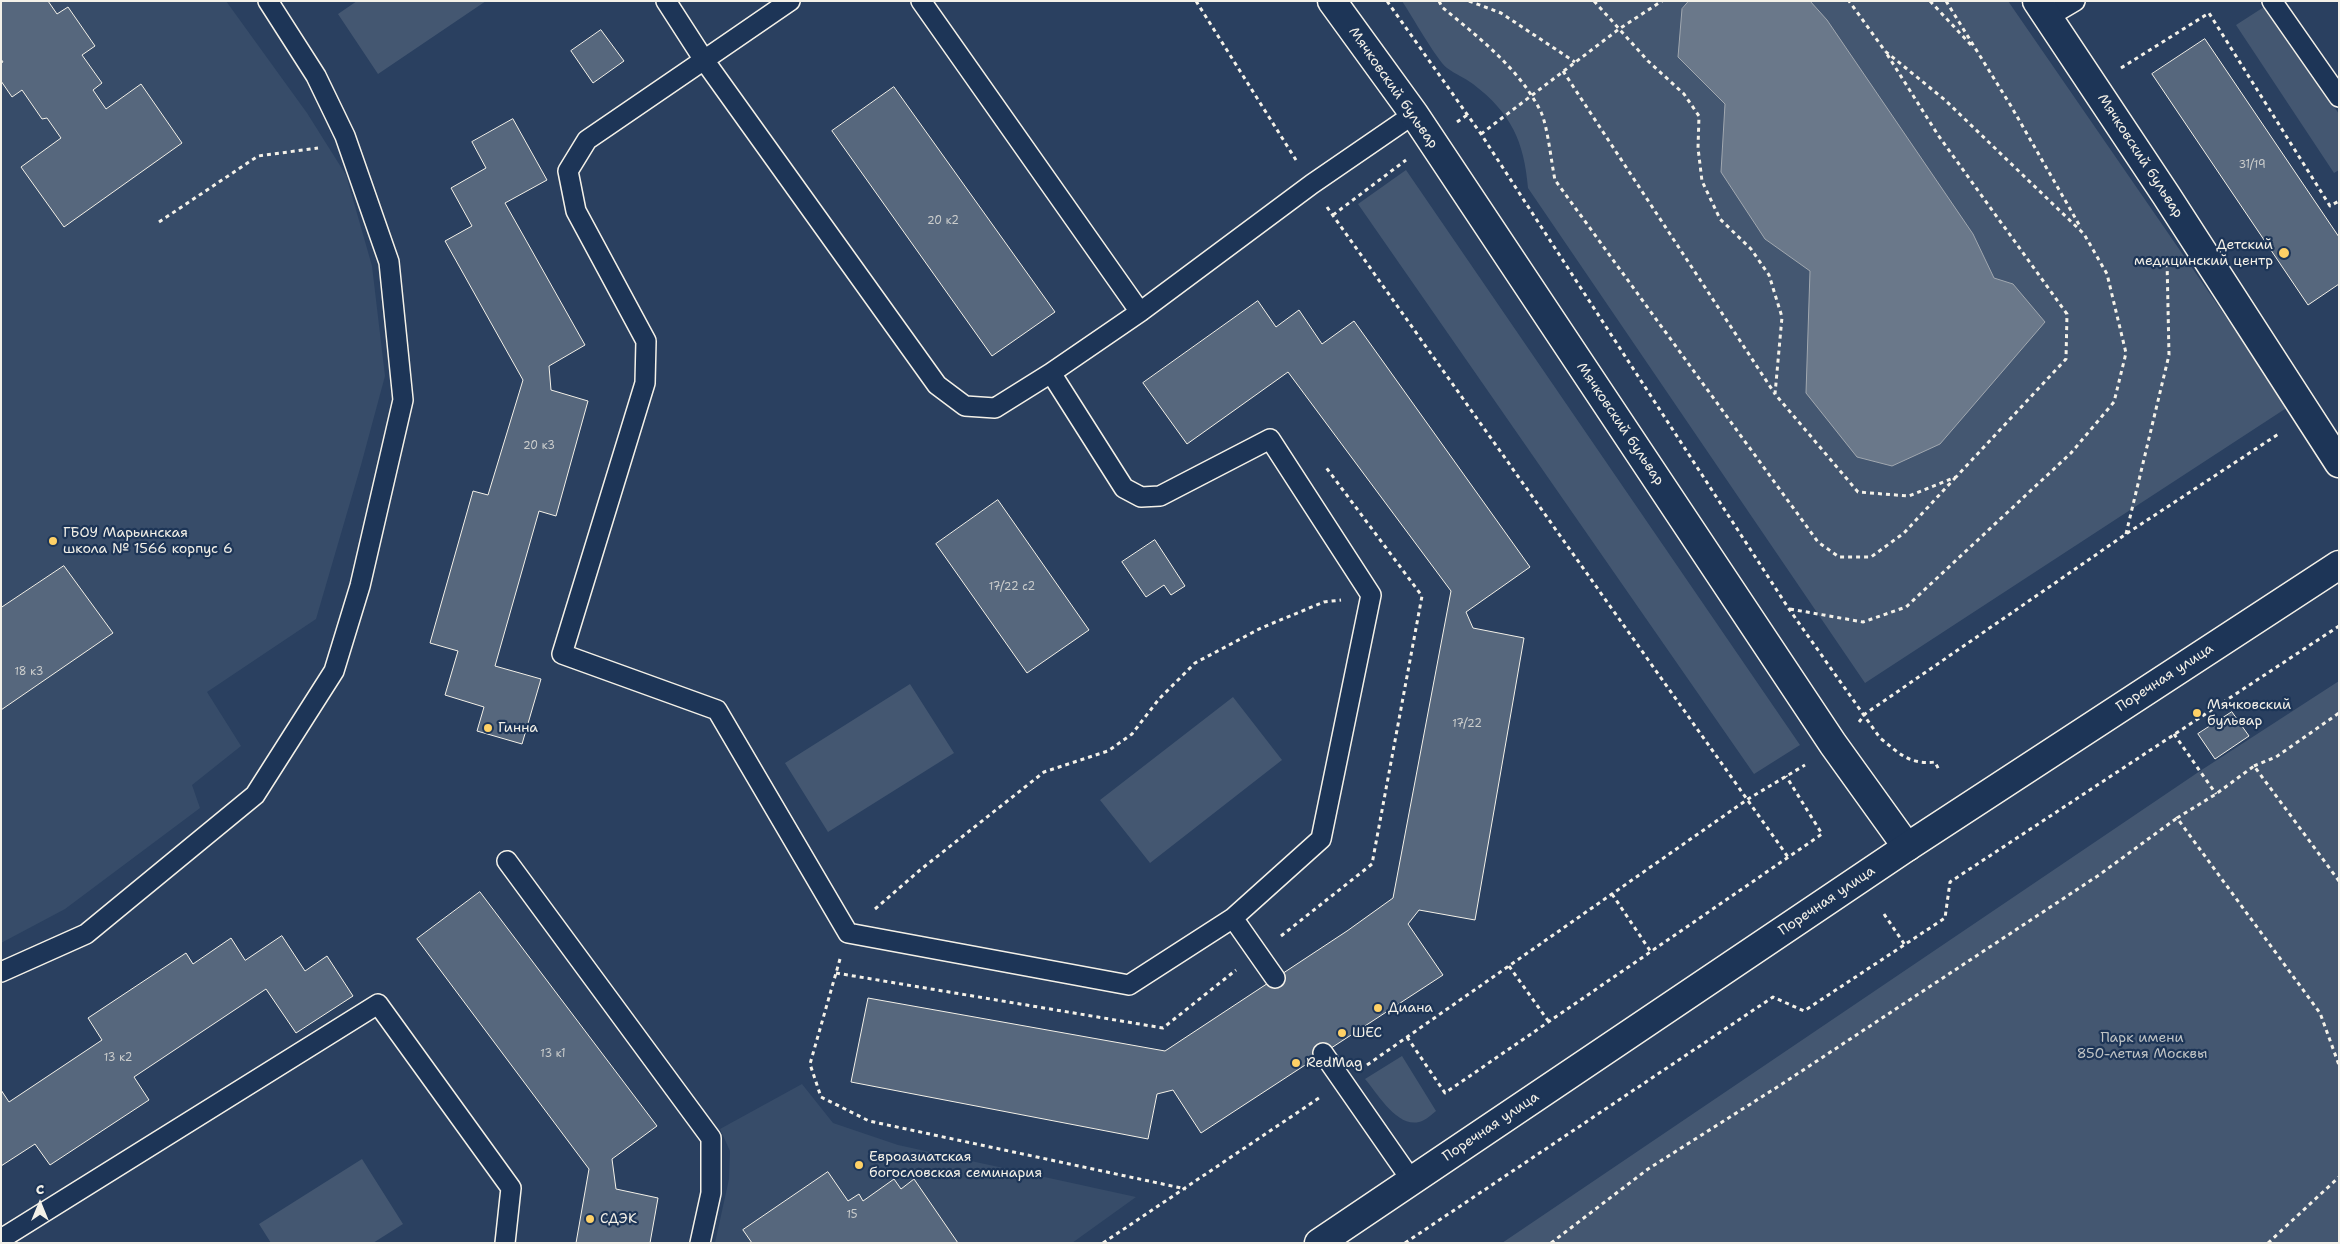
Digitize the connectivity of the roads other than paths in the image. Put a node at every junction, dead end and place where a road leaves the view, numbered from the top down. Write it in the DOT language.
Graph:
graph roads {
  1 [pos="268,1"];
  2 [pos="666,1"];
  3 [pos="790,1"];
  4 [pos="921,1"];
  5 [pos="1332,1"];
  6 [pos="2075,1"];
  7 [pos="2272,1"];
  8 [pos="2043,9"];
  9 [pos="704,60"];
  10 [pos="2339,97"];
  11 [pos="1414,114"];
  12 [pos="1140,312"];
  13 [pos="1051,373"];
  14 [pos="2339,463"];
  15 [pos="2339,565"];
  16 [pos="1907,847"];
  17 [pos="507,861"];
  18 [pos="1233,918"];
  19 [pos="1,972"];
  20 [pos="1275,978"];
  21 [pos="1324,1053"];
  22 [pos="1412,1182"];
  23 [pos="1,1239"];
  24 [pos="505,1243"];
  25 [pos="700,1243"];
  26 [pos="1319,1243"];
  1 -- 19 [label="lane"];
  2 -- 9 [label="lane"];
  3 -- 9 [label="lane"];
  4 -- 12 [label="lane"];
  5 -- 11 [label="street, Мячковский бульвар"];
  6 -- 8 [label="lane"];
  7 -- 10 [label="lane"];
  8 -- 14 [label="street, Мячковский бульвар"];
  9 -- 13 [label="lane"];
  9 -- 18 [label="lane"];
  11 -- 12 [label="lane"];
  11 -- 16 [label="street, Мячковский бульвар"];
  12 -- 13 [label="lane"];
  13 -- 18 [label="lane"];
  15 -- 16 [label="street, Поречная улица"];
  16 -- 22 [label="street, Поречная улица"];
  17 -- 25 [label="lane"];
  18 -- 20 [label="lane"];
  21 -- 22 [label="lane"];
  22 -- 26 [label="street, Поречная улица"];
  23 -- 24 [label="lane"];
}
